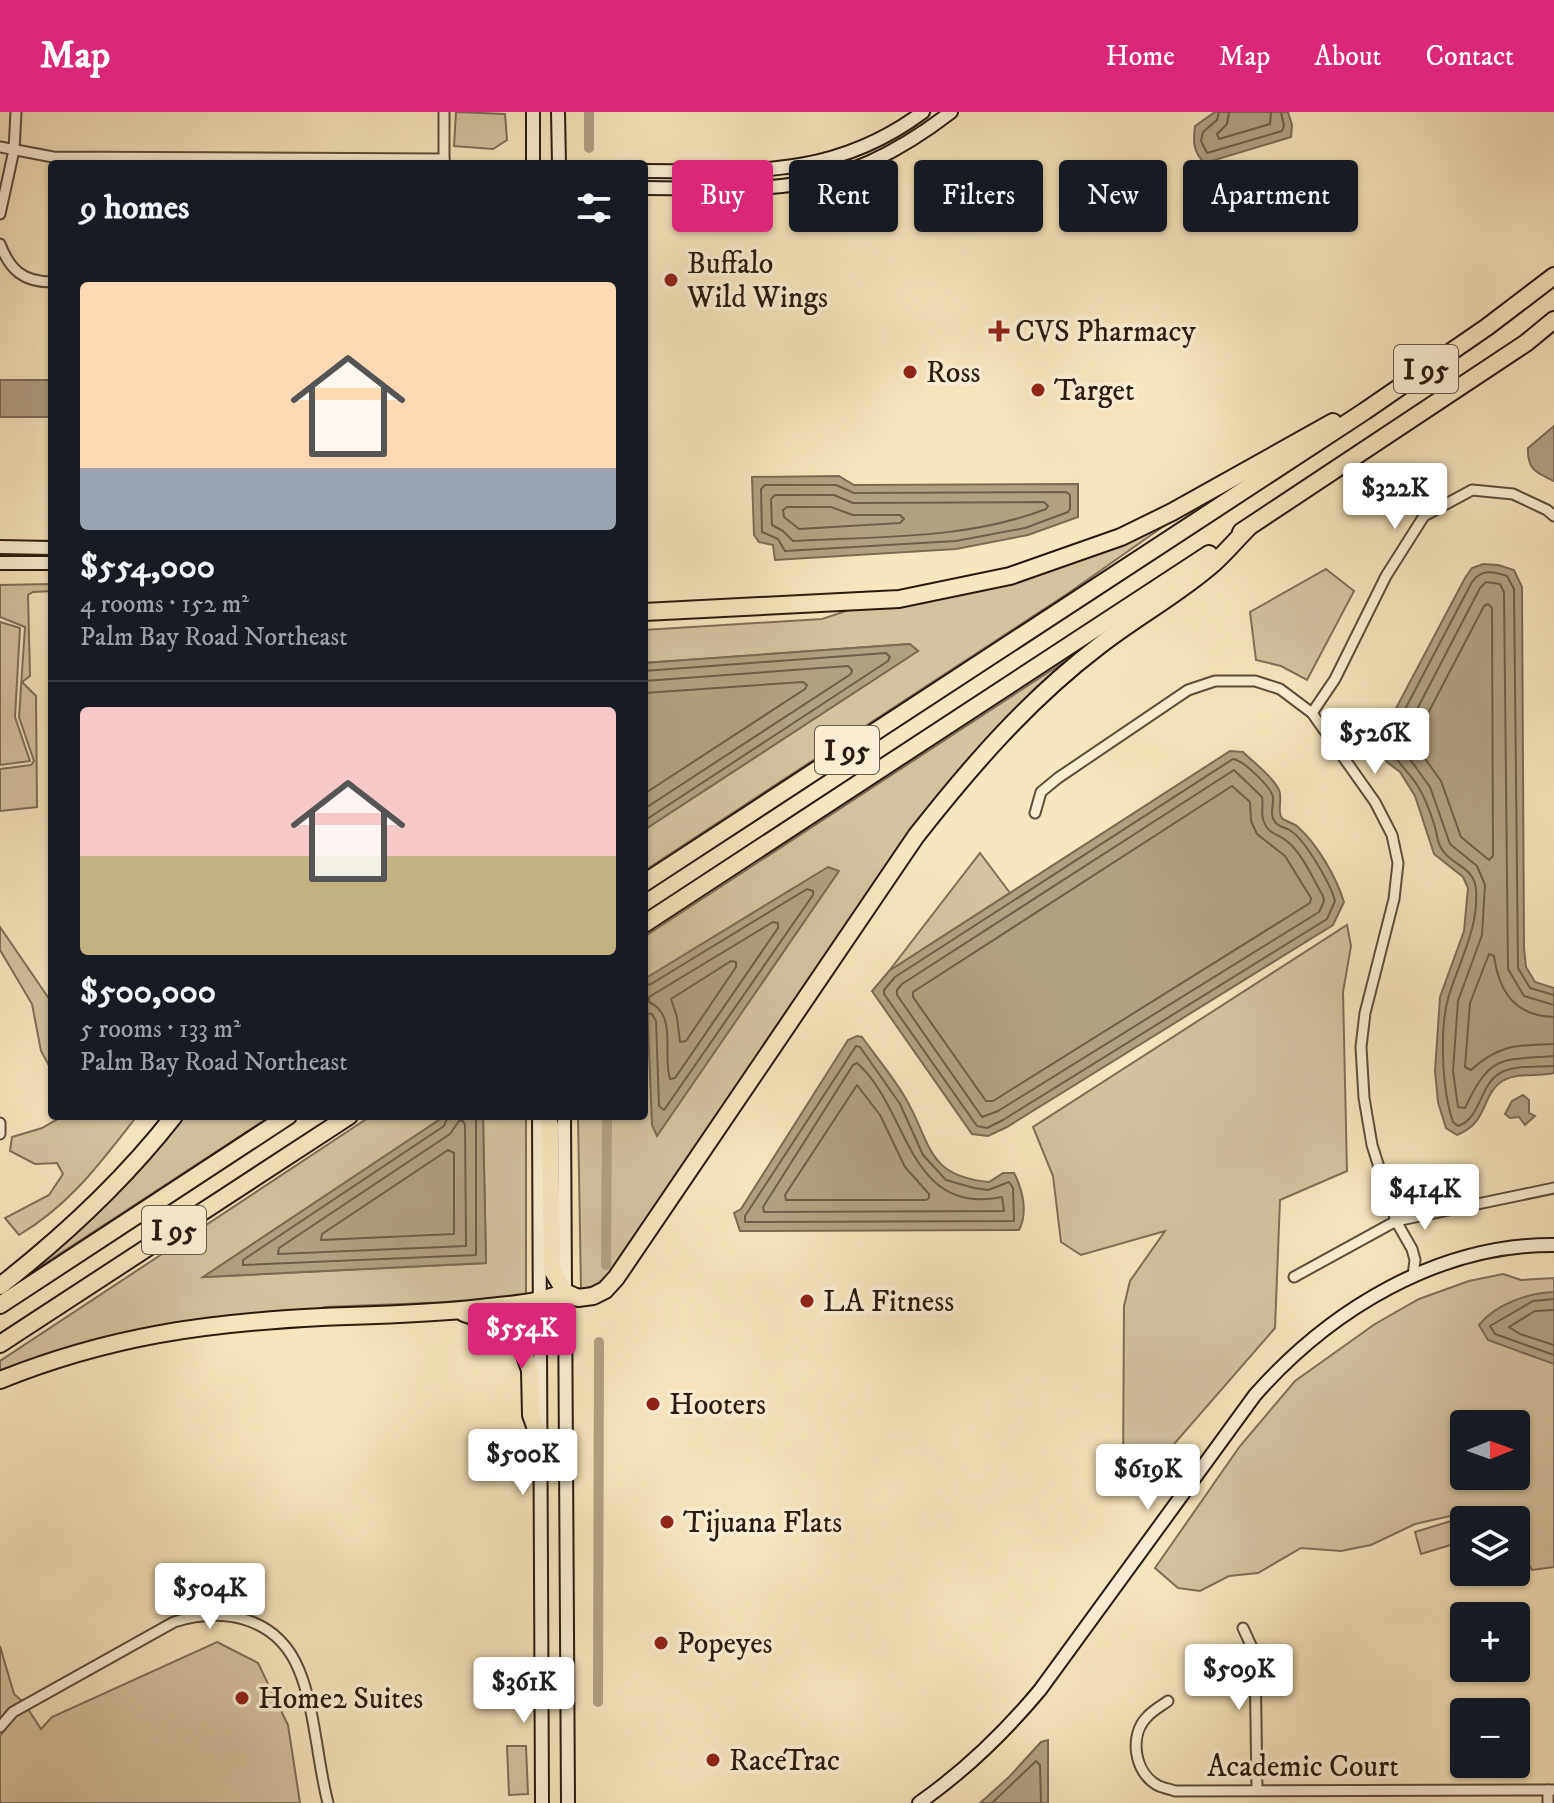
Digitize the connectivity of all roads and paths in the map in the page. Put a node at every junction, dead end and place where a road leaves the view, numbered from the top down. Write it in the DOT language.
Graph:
graph roads {
  1 [pos="16,112"];
  2 [pos="444,112"];
  3 [pos="533,112"];
  4 [pos="558,112"];
  5 [pos="923,112"];
  6 [pos="951,112"];
  7 [pos="0,147"];
  8 [pos="14,150"];
  9 [pos="288,160"];
  10 [pos="444,160"];
  11 [pos="533,160"];
  12 [pos="559,160"];
  13 [pos="648,171"];
  14 [pos="648,188"];
  15 [pos="0,214"];
  16 [pos="0,244"];
  17 [pos="1554,276"];
  18 [pos="48,282"];
  19 [pos="1554,320"];
  20 [pos="1365,411"];
  21 [pos="1554,516"];
  22 [pos="1248,528"];
  23 [pos="0,547"];
  24 [pos="48,548"];
  25 [pos="0,563"];
  26 [pos="48,563"];
  27 [pos="648,612"];
  28 [pos="1312,713"];
  29 [pos="1035,813"];
  30 [pos="648,880"];
  31 [pos="648,921"];
  32 [pos="171,1120"];
  33 [pos="282,1120"];
  34 [pos="343,1120"];
  35 [pos="539,1120"];
  36 [pos="548,1120"];
  37 [pos="564,1120"];
  38 [pos="0,1123"];
  39 [pos="0,1134"];
  40 [pos="1554,1188"];
  41 [pos="1396,1221"];
  42 [pos="1554,1245"];
  43 [pos="1413,1276"];
  44 [pos="1294,1277"];
  45 [pos="0,1286"];
  46 [pos="565,1292"];
  47 [pos="539,1302"];
  48 [pos="0,1305"];
  49 [pos="459,1311"];
  50 [pos="0,1344"];
  51 [pos="0,1380"];
  52 [pos="540,1440"];
  53 [pos="1243,1628"];
  54 [pos="1168,1701"];
  55 [pos="0,1727"];
  56 [pos="1257,1790"];
  57 [pos="1551,1790"];
  58 [pos="328,1803"];
  59 [pos="542,1803"];
  60 [pos="568,1803"];
  61 [pos="919,1803"];
  62 [pos="1548,1803"];
  1 -- 8 [label="street"];
  2 -- 10 [label="street"];
  3 -- 11 [label="street"];
  4 -- 12 [label="street"];
  5 -- 13 [label="street"];
  6 -- 14 [label="street"];
  7 -- 8 [label="street"];
  8 -- 9 [label="street"];
  8 -- 15 [label="street"];
  16 -- 18 [label="street"];
  17 -- 20 [label="highway, I 95"];
  19 -- 22 [label="highway, I 95"];
  20 -- 27 [label="highway"];
  20 -- 30 [label="highway, I 95"];
  21 -- 28 [label="street"];
  22 -- 31 [label="highway, I 95"];
  22 -- 46 [label="highway"];
  23 -- 24 [label="street"];
  25 -- 26 [label="street"];
  28 -- 29 [label="street"];
  28 -- 41 [label="street"];
  32 -- 45 [label="highway"];
  33 -- 48 [label="highway, I 95"];
  34 -- 50 [label="highway, I 95"];
  35 -- 47 [label="street"];
  36 -- 46 [label="highway"];
  37 -- 46 [label="street"];
  38 -- 39 [label="street"];
  40 -- 41 [label="street"];
  41 -- 43 [label="street"];
  41 -- 44 [label="street"];
  42 -- 43 [label="street"];
  43 -- 61 [label="street"];
  46 -- 47 [label="highway"];
  46 -- 60 [label="street"];
  47 -- 49 [label="highway"];
  47 -- 52 [label="street"];
  49 -- 51 [label="highway"];
  49 -- 52 [label="highway"];
  52 -- 59 [label="street"];
  53 -- 56 [label="street"];
  54 -- 56 [label="street, Academic Court"];
  55 -- 58 [label="street"];
  56 -- 57 [label="street, Academic Court"];
  57 -- 62 [label="street"];
}
